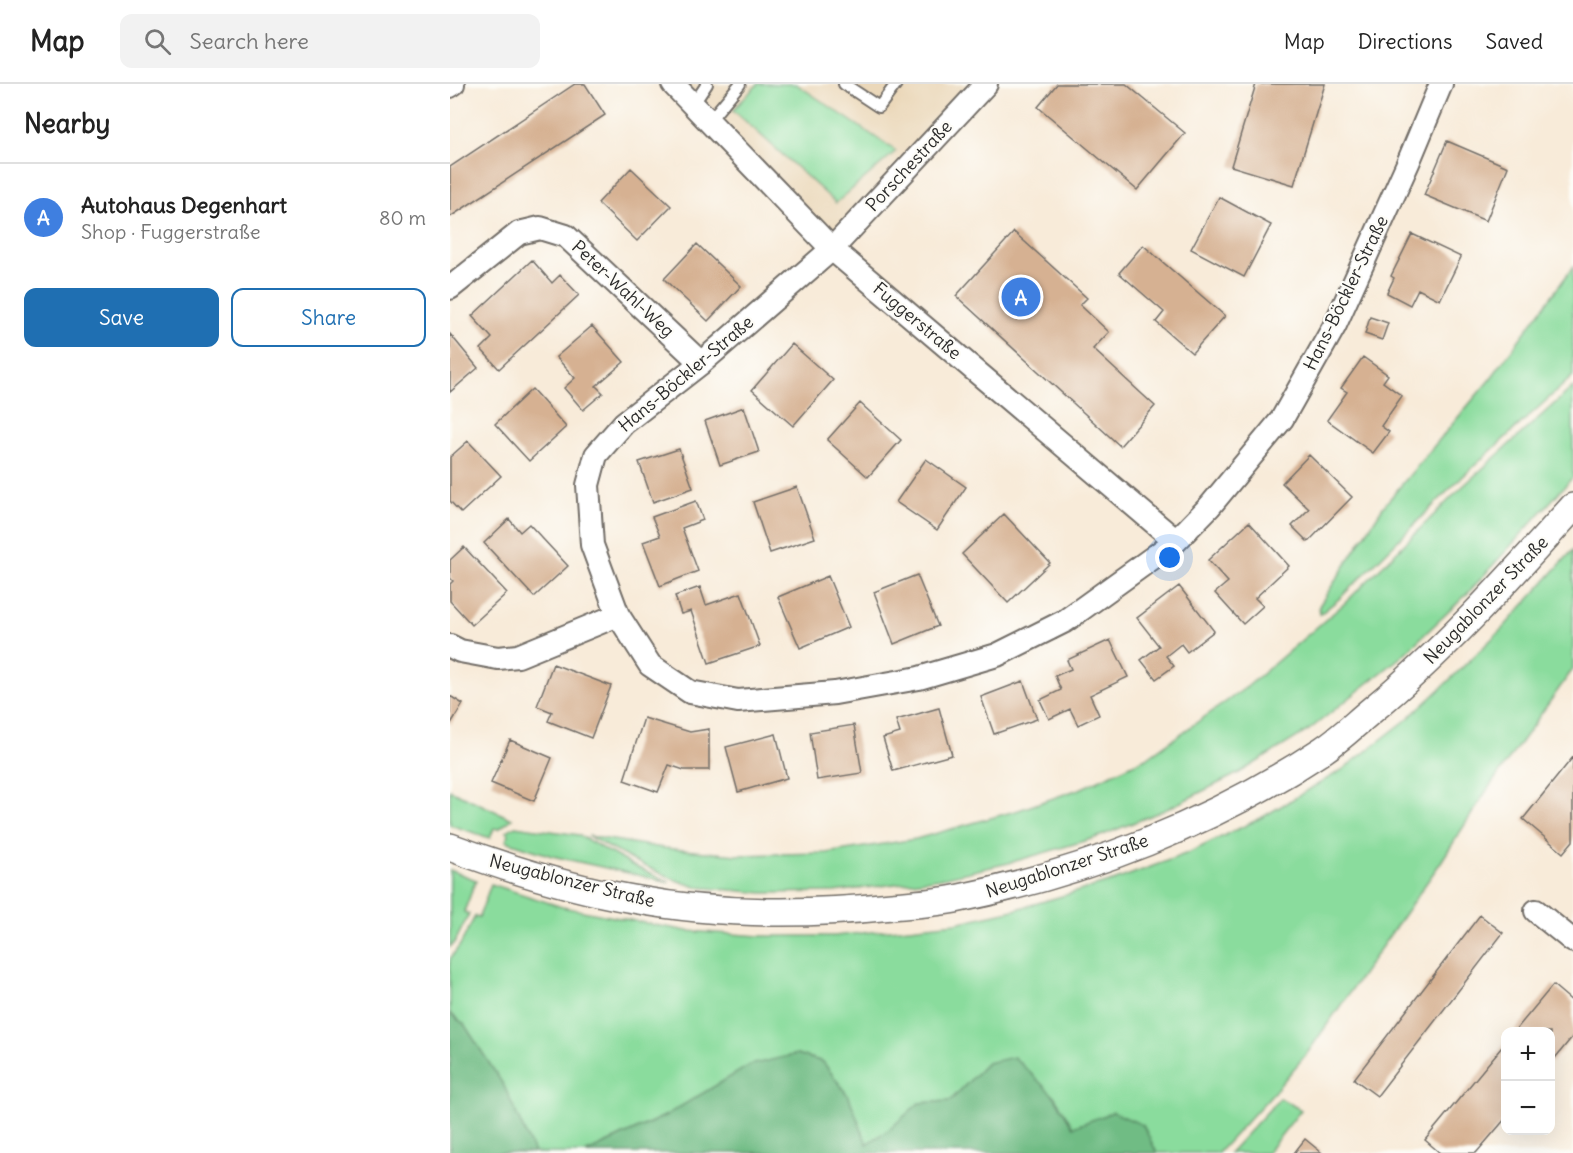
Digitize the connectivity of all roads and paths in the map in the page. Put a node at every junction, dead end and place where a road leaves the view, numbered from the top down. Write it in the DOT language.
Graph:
graph roads {
  1 [pos="673,84"];
  2 [pos="707,84"];
  3 [pos="740,84"];
  4 [pos="844,84"];
  5 [pos="896,84"];
  6 [pos="986,84"];
  7 [pos="1441,84"];
  8 [pos="701,113"];
  9 [pos="832,249"];
  10 [pos="450,288"];
  11 [pos="702,363"];
  12 [pos="1573,507"];
  13 [pos="1176,541"];
  14 [pos="618,615"];
  15 [pos="450,646"];
  16 [pos="450,847"];
  17 [pos="1536,911"];
  18 [pos="1573,941"];
  1 -- 8 [label="street, Fuggerstraße"];
  2 -- 8 [label="lane"];
  3 -- 8 [label="lane"];
  4 -- 5 [label="lane"];
  6 -- 9 [label="street, Porschestraße"];
  7 -- 13 [label="street, Hans-Böckler-Straße"];
  8 -- 9 [label="street, Fuggerstraße"];
  9 -- 11 [label="street, Hans-Böckler-Straße"];
  9 -- 13 [label="street, Fuggerstraße"];
  10 -- 11 [label="street, Peter-Wahl-Weg"];
  11 -- 14 [label="street, Hans-Böckler-Straße"];
  12 -- 16 [label="street, Neugablonzer Straße"];
  13 -- 14 [label="street, Hans-Böckler-Straße"];
  14 -- 15 [label="street"];
  17 -- 18 [label="street"];
}
